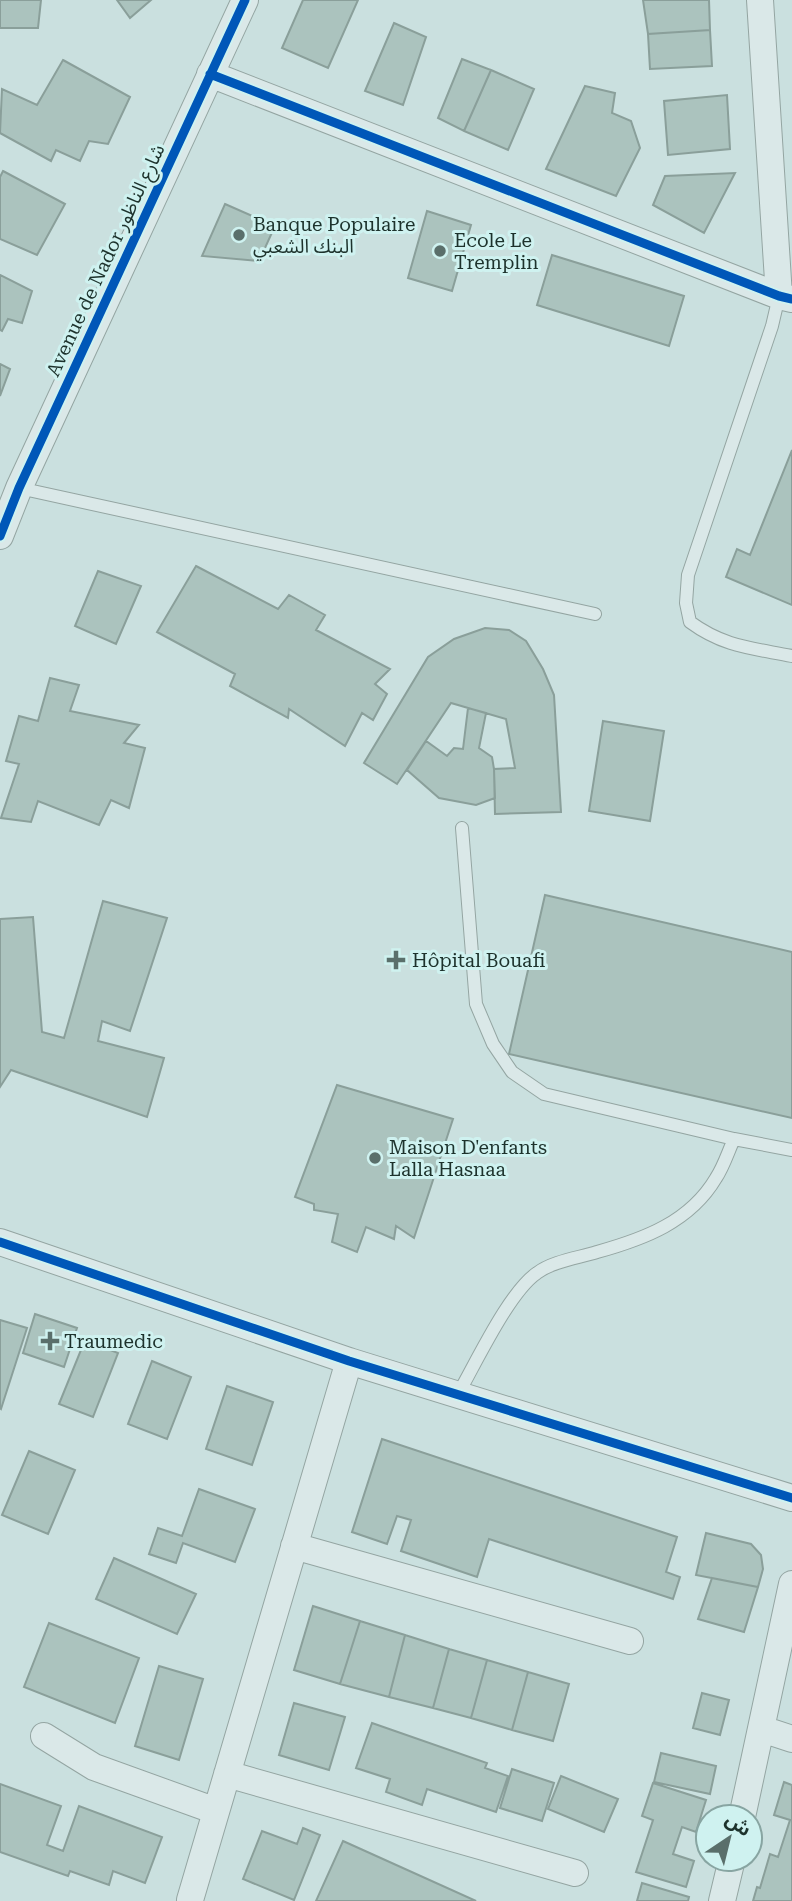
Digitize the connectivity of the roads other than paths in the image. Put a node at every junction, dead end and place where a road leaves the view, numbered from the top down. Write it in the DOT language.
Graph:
graph roads {
  1 [pos="245,0"];
  2 [pos="760,0"];
  3 [pos="210,74"];
  4 [pos="788,294"];
  5 [pos="10,483"];
  6 [pos="0,536"];
  7 [pos="595,614"];
  8 [pos="792,656"];
  9 [pos="462,828"];
  10 [pos="734,1139"];
  11 [pos="792,1150"];
  12 [pos="0,1242"];
  13 [pos="349,1361"];
  14 [pos="458,1394"];
  15 [pos="792,1497"];
  16 [pos="294,1546"];
  17 [pos="792,1584"];
  18 [pos="630,1641"];
  19 [pos="762,1729"];
  20 [pos="44,1736"];
  21 [pos="792,1739"];
  22 [pos="227,1774"];
  23 [pos="744,1803"];
  24 [pos="216,1811"];
  25 [pos="575,1872"];
  26 [pos="729,1873"];
  27 [pos="190,1900"];
  28 [pos="722,1901"];
  1 -- 3 [label="street, Avenue de Nador شارع الناظور"];
  2 -- 4 [label="street"];
  3 -- 4 [label="street"];
  3 -- 5 [label="street, Avenue de Nador شارع الناظور"];
  4 -- 8 [label="lane"];
  5 -- 6 [label="street, Avenue de Nador شارع الناظور"];
  5 -- 7 [label="lane"];
  9 -- 10 [label="lane"];
  10 -- 11 [label="lane"];
  10 -- 14 [label="lane"];
  12 -- 13 [label="street"];
  13 -- 14 [label="street"];
  13 -- 16 [label="street"];
  14 -- 15 [label="street"];
  16 -- 18 [label="street"];
  16 -- 22 [label="street"];
  17 -- 19 [label="street"];
  19 -- 21 [label="street"];
  19 -- 23 [label="street"];
  20 -- 24 [label="street"];
  22 -- 24 [label="street"];
  22 -- 25 [label="street"];
  24 -- 27 [label="street"];
  26 -- 28 [label="street"];
}
